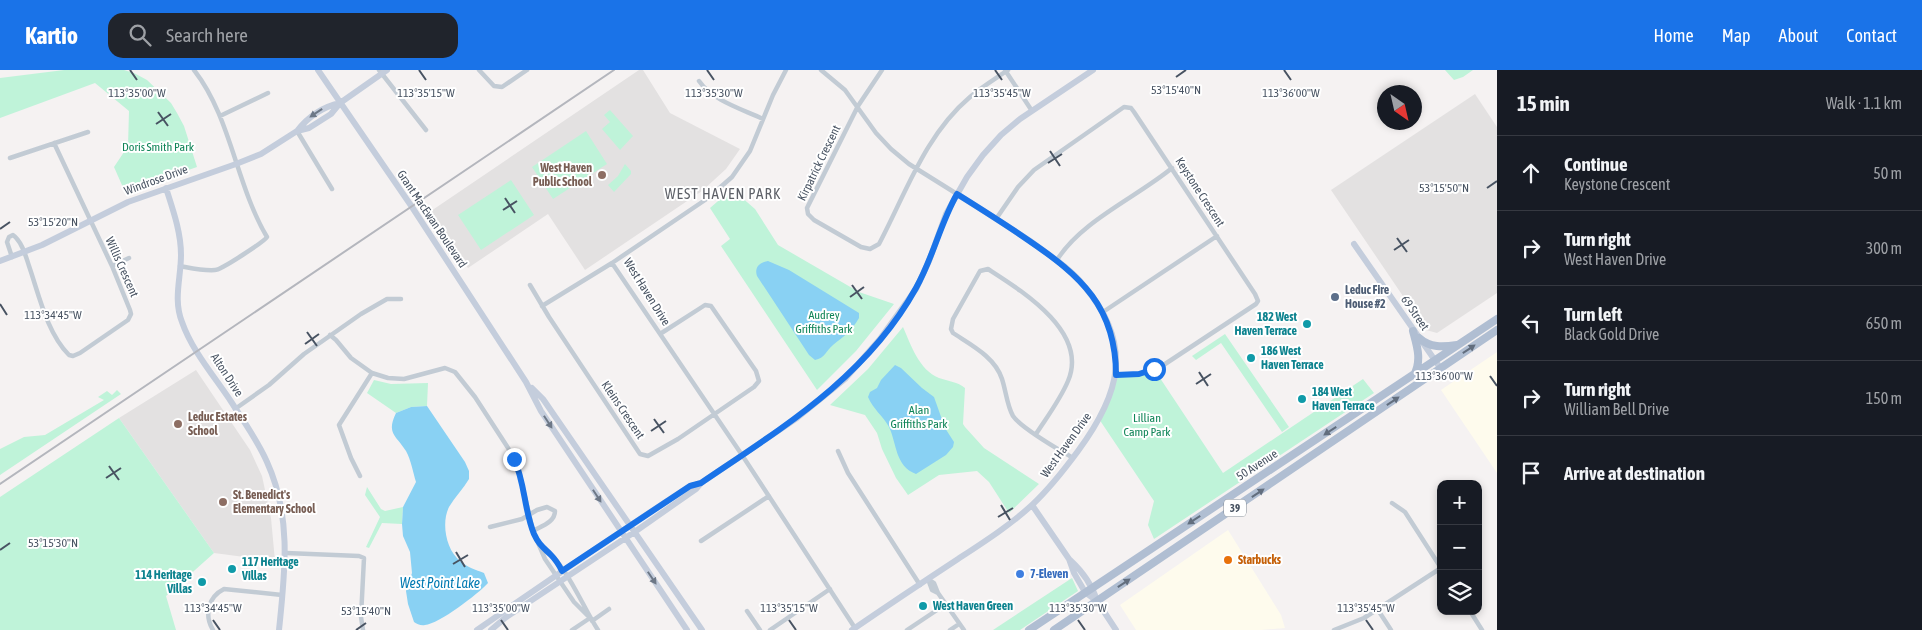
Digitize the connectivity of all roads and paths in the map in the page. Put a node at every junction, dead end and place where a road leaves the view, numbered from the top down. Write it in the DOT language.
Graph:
graph roads {
  1 [pos="194,70"];
  2 [pos="318,70"];
  3 [pos="479,70"];
  4 [pos="527,70"];
  5 [pos="786,70"];
  6 [pos="821,70"];
  7 [pos="882,70"];
  8 [pos="1006,70"];
  9 [pos="1093,70"];
  10 [pos="382,71"];
  11 [pos="699,81"];
  12 [pos="268,93"];
  13 [pos="340,103"];
  14 [pos="858,106"];
  15 [pos="1032,111"];
  16 [pos="220,116"];
  17 [pos="763,120"];
  18 [pos="426,130"];
  19 [pos="296,131"];
  20 [pos="88,132"];
  21 [pos="54,143"];
  22 [pos="10,158"];
  23 [pos="236,164"];
  24 [pos="916,168"];
  25 [pos="1172,168"];
  26 [pos="166,188"];
  27 [pos="332,189"];
  28 [pos="957,194"];
  29 [pos="996,219"];
  30 [pos="89,220"];
  31 [pos="1217,236"];
  32 [pos="1354,244"];
  33 [pos="24,253"];
  34 [pos="12,257"];
  35 [pos="129,258"];
  36 [pos="1057,260"];
  37 [pos="0,261"];
  38 [pos="612,263"];
  39 [pos="112,266"];
  40 [pos="180,266"];
  41 [pos="530,285"];
  42 [pos="401,299"];
  43 [pos="542,306"];
  44 [pos="1102,312"];
  45 [pos="1497,319"];
  46 [pos="1497,330"];
  47 [pos="1413,331"];
  48 [pos="660,334"];
  49 [pos="330,335"];
  50 [pos="1419,338"];
  51 [pos="1459,344"];
  52 [pos="1435,361"];
  53 [pos="1440,369"];
  54 [pos="372,373"];
  55 [pos="1116,375"];
  56 [pos="1414,375"];
  57 [pos="526,382"];
  58 [pos="235,409"];
  59 [pos="714,414"];
  60 [pos="1036,434"];
  61 [pos="838,451"];
  62 [pos="742,455"];
  63 [pos="1073,458"];
  64 [pos="360,476"];
  65 [pos="769,496"];
  66 [pos="1392,503"];
  67 [pos="1032,505"];
  68 [pos="528,516"];
  69 [pos="490,527"];
  70 [pos="632,529"];
  71 [pos="533,531"];
  72 [pos="623,535"];
  73 [pos="701,541"];
  74 [pos="541,547"];
  75 [pos="286,553"];
  76 [pos="1437,562"];
  77 [pos="1438,570"];
  78 [pos="562,571"];
  79 [pos="555,575"];
  80 [pos="566,577"];
  81 [pos="928,579"];
  82 [pos="559,582"];
  83 [pos="920,584"];
  84 [pos="830,589"];
  85 [pos="1089,589"];
  86 [pos="282,595"];
  87 [pos="1097,601"];
  88 [pos="946,604"];
  89 [pos="609,609"];
  90 [pos="1378,610"];
  91 [pos="748,611"];
  92 [pos="1473,615"];
  93 [pos="591,620"];
  94 [pos="959,624"];
  95 [pos="853,629"];
  96 [pos="214,630"];
  97 [pos="279,630"];
  98 [pos="363,630"];
  99 [pos="477,630"];
  100 [pos="490,630"];
  101 [pos="572,630"];
  102 [pos="598,630"];
  103 [pos="687,630"];
  104 [pos="702,630"];
  105 [pos="760,630"];
  106 [pos="770,630"];
  107 [pos="907,630"];
  108 [pos="950,630"];
  109 [pos="964,630"];
  110 [pos="1028,630"];
  111 [pos="1054,630"];
  112 [pos="1116,630"];
  113 [pos="1334,630"];
  114 [pos="1391,630"];
  115 [pos="1482,630"];
  1 -- 16 [label="street"];
  2 -- 13 [label="street, Grant MacEwan Boulevard"];
  3 -- 4 [label="street"];
  5 -- 17 [label="street, West Haven Drive"];
  6 -- 14 [label="street, West Haven Drive"];
  7 -- 14 [label="street"];
  8 -- 15 [label="street"];
  8 -- 24 [label="street"];
  9 -- 15 [label="street"];
  10 -- 13 [label="street, Windrose Drive"];
  10 -- 18 [label="street"];
  11 -- 17 [label="street"];
  12 -- 16 [label="street"];
  13 -- 19 [label="street, Windrose Drive"];
  13 -- 57 [label="street, Grant MacEwan Boulevard"];
  14 -- 24 [label="street, West Haven Drive"];
  14 -- 24 [label="street, Kirpatrick Crescent"];
  15 -- 28 [label="street"];
  16 -- 23 [label="street"];
  17 -- 38 [label="street, West Haven Drive"];
  19 -- 23 [label="street, Windrose Drive"];
  19 -- 27 [label="street"];
  20 -- 21 [label="street"];
  21 -- 22 [label="street"];
  21 -- 30 [label="street, Willis Crescent"];
  23 -- 26 [label="street, Windrose Drive"];
  23 -- 40 [label="street"];
  24 -- 28 [label="street, West Haven Drive"];
  25 -- 29 [label="street, Keystone Crescent"];
  25 -- 31 [label="street, Keystone Crescent"];
  25 -- 36 [label="street"];
  26 -- 30 [label="street, Windrose Drive"];
  26 -- 40 [label="street, Alton Drive"];
  28 -- 29 [label="street, West Haven Drive"];
  28 -- 62 [label="street"];
  29 -- 36 [label="street, West Haven Drive"];
  30 -- 33 [label="street, Windrose Drive"];
  30 -- 39 [label="street, Willis Crescent"];
  31 -- 44 [label="street"];
  31 -- 55 [label="street, Keystone Crescent"];
  32 -- 47 [label="street, 69 Street"];
  33 -- 34 [label="street, Windrose Drive"];
  33 -- 34 [label="street"];
  33 -- 39 [label="street, Willis Crescent"];
  34 -- 37 [label="street, Windrose Drive"];
  35 -- 39 [label="street"];
  36 -- 44 [label="street, West Haven Drive"];
  38 -- 43 [label="street"];
  38 -- 48 [label="street, West Haven Drive"];
  40 -- 58 [label="street, Alton Drive"];
  41 -- 43 [label="street, Kleins Crescent"];
  42 -- 49 [label="street"];
  43 -- 59 [label="street, Kleins Crescent"];
  44 -- 55 [label="street, West Haven Drive"];
  45 -- 51 [label="main road, 50 Avenue / 39"];
  53 -- 46 [label="main road, 50 Avenue / 39, one-way"];
  47 -- 50 [label="street, 69 Street"];
  47 -- 56 [label="main road"];
  48 -- 59 [label="street, West Haven Drive"];
  48 -- 59 [label="street, Kleins Crescent"];
  49 -- 54 [label="street"];
  49 -- 58 [label="street"];
  50 -- 51 [label="main road"];
  50 -- 52 [label="street, 69 Street"];
  51 -- 52 [label="main road, 50 Avenue / 39"];
  52 -- 53 [label="street, 69 Street"];
  52 -- 56 [label="main road, 50 Avenue / 39"];
  87 -- 53 [label="main road, 50 Avenue / 39, one-way"];
  54 -- 64 [label="street"];
  54 -- 68 [label="street"];
  55 -- 63 [label="street, West Haven Drive"];
  56 -- 85 [label="main road, 50 Avenue / 39, one-way"];
  57 -- 70 [label="street, Grant MacEwan Boulevard"];
  57 -- 72 [label="street, Grant MacEwan Boulevard, one-way"];
  58 -- 75 [label="street, Alton Drive"];
  59 -- 62 [label="street, West Haven Drive"];
  60 -- 60 [label="street"];
  60 -- 63 [label="street"];
  61 -- 83 [label="street"];
  62 -- 65 [label="street, West Haven Drive"];
  62 -- 70 [label="street"];
  63 -- 67 [label="street, West Haven Drive"];
  65 -- 73 [label="street"];
  65 -- 84 [label="street, West Haven Drive"];
  66 -- 76 [label="street"];
  67 -- 81 [label="street, West Haven Drive"];
  67 -- 85 [label="street"];
  68 -- 69 [label="street"];
  68 -- 71 [label="street"];
  68 -- 71 [label="street"];
  70 -- 72 [label="street"];
  70 -- 104 [label="street, Grant MacEwan Boulevard"];
  71 -- 74 [label="street"];
  72 -- 78 [label="street"];
  72 -- 80 [label="street"];
  72 -- 103 [label="street, Grant MacEwan Boulevard, one-way"];
  74 -- 78 [label="street"];
  74 -- 79 [label="street"];
  75 -- 86 [label="street, Alton Drive"];
  75 -- 98 [label="street"];
  77 -- 90 [label="street"];
  78 -- 79 [label="street"];
  78 -- 80 [label="street"];
  79 -- 82 [label="street"];
  79 -- 99 [label="street"];
  80 -- 82 [label="street"];
  80 -- 93 [label="street"];
  81 -- 83 [label="street, West Haven Drive"];
  81 -- 88 [label="street"];
  82 -- 93 [label="street"];
  82 -- 100 [label="street"];
  83 -- 95 [label="street, West Haven Drive"];
  84 -- 95 [label="street, West Haven Drive"];
  84 -- 106 [label="street"];
  85 -- 87 [label="street"];
  85 -- 110 [label="main road, 50 Avenue / 39"];
  86 -- 96 [label="street"];
  86 -- 97 [label="street, Alton Drive"];
  87 -- 111 [label="main road, 50 Avenue / 39"];
  87 -- 112 [label="street"];
  88 -- 94 [label="street"];
  88 -- 107 [label="street"];
  89 -- 93 [label="street"];
  90 -- 113 [label="street"];
  90 -- 114 [label="street"];
  91 -- 105 [label="street"];
  92 -- 115 [label="street"];
  93 -- 101 [label="street"];
  93 -- 102 [label="street"];
  94 -- 108 [label="street"];
  94 -- 109 [label="street"];
}
